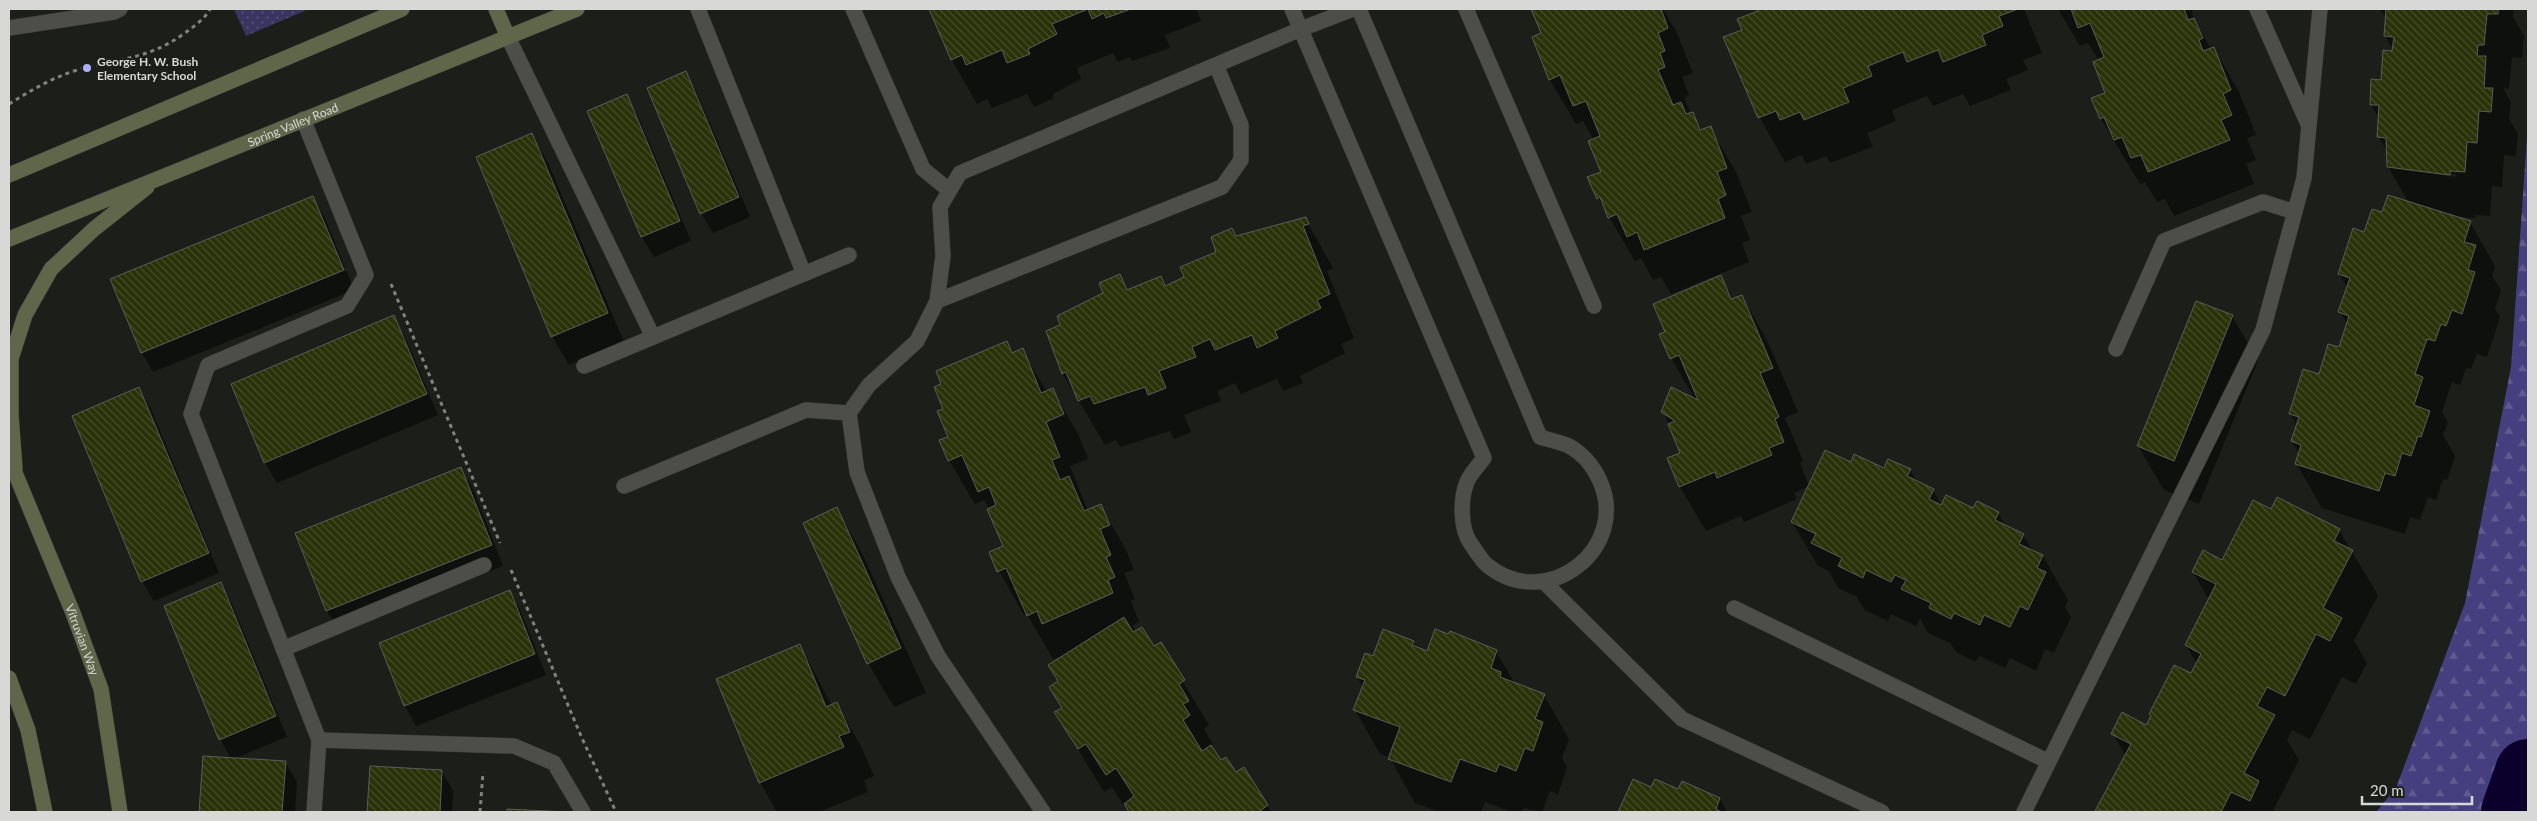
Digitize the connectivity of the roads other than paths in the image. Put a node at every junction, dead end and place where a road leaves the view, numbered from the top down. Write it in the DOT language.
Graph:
graph roads {
  1 [pos="120,9"];
  2 [pos="402,9"];
  3 [pos="496,9"];
  4 [pos="576,9"];
  5 [pos="698,9"];
  6 [pos="853,9"];
  7 [pos="1292,9"];
  8 [pos="1353,9"];
  9 [pos="1359,9"];
  10 [pos="1466,9"];
  11 [pos="2258,9"];
  12 [pos="2320,9"];
  13 [pos="9,28"];
  14 [pos="1301,29"];
  15 [pos="508,37"];
  16 [pos="1216,65"];
  17 [pos="303,120"];
  18 [pos="2309,127"];
  19 [pos="9,175"];
  20 [pos="162,175"];
  21 [pos="949,190"];
  22 [pos="2295,212"];
  23 [pos="9,239"];
  24 [pos="849,255"];
  25 [pos="804,274"];
  26 [pos="937,300"];
  27 [pos="1594,306"];
  28 [pos="653,337"];
  29 [pos="2116,349"];
  30 [pos="584,366"];
  31 [pos="849,413"];
  32 [pos="9,458"];
  33 [pos="16,475"];
  34 [pos="624,486"];
  35 [pos="484,566"];
  36 [pos="1544,582"];
  37 [pos="1734,608"];
  38 [pos="283,648"];
  39 [pos="9,678"];
  40 [pos="320,740"];
  41 [pos="2049,762"];
  42 [pos="46,812"];
  43 [pos="120,812"];
  44 [pos="314,812"];
  45 [pos="583,812"];
  46 [pos="1043,812"];
  47 [pos="1882,812"];
  48 [pos="2024,812"];
  1 -- 13 [label="lane"];
  2 -- 19 [label="main road"];
  3 -- 15 [label="main road"];
  4 -- 15 [label="main road, Spring Valley Road"];
  5 -- 25 [label="lane"];
  6 -- 21 [label="lane"];
  7 -- 14 [label="lane"];
  8 -- 14 [label="lane"];
  9 -- 36 [label="lane"];
  10 -- 27 [label="lane"];
  11 -- 18 [label="lane"];
  12 -- 18 [label="lane"];
  14 -- 16 [label="lane"];
  14 -- 36 [label="lane"];
  15 -- 17 [label="main road, Spring Valley Road"];
  15 -- 28 [label="lane"];
  16 -- 21 [label="lane"];
  16 -- 26 [label="lane"];
  17 -- 20 [label="main road, Spring Valley Road"];
  17 -- 38 [label="lane"];
  18 -- 22 [label="lane"];
  20 -- 23 [label="main road, Spring Valley Road"];
  20 -- 33 [label="main road"];
  21 -- 26 [label="lane"];
  22 -- 29 [label="lane"];
  22 -- 41 [label="lane"];
  24 -- 25 [label="lane"];
  25 -- 28 [label="lane"];
  26 -- 31 [label="lane"];
  28 -- 30 [label="lane"];
  31 -- 34 [label="lane"];
  31 -- 46 [label="lane"];
  32 -- 33 [label="main road, Vitruvian Way"];
  33 -- 43 [label="main road, Vitruvian Way"];
  35 -- 38 [label="lane"];
  36 -- 47 [label="lane"];
  37 -- 41 [label="lane"];
  38 -- 40 [label="lane"];
  39 -- 42 [label="main road"];
  40 -- 44 [label="lane"];
  40 -- 45 [label="lane"];
  41 -- 48 [label="lane"];
}
